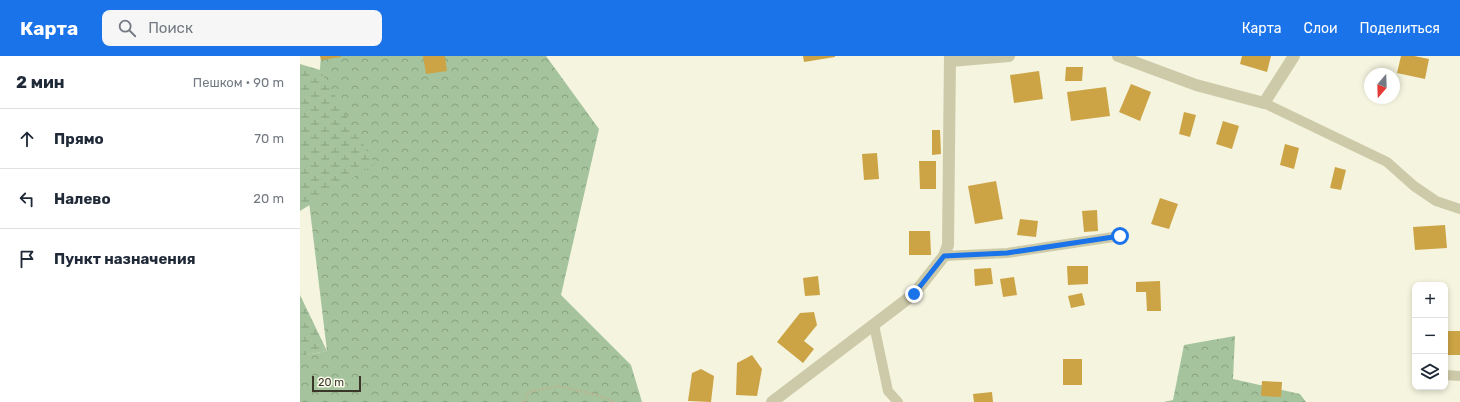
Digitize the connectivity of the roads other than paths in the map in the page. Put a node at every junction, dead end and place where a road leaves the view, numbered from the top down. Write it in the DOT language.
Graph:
graph roads {
  1 [pos="1009,56"];
  2 [pos="1118,56"];
  3 [pos="1294,56"];
  4 [pos="950,58"];
  5 [pos="1264,103"];
  6 [pos="1460,209"];
  7 [pos="1120,236"];
  8 [pos="944,256"];
  9 [pos="874,325"];
  10 [pos="1448,375"];
  11 [pos="1460,376"];
  12 [pos="772,402"];
  13 [pos="898,402"];
  1 -- 4 [label="street"];
  2 -- 5 [label="street"];
  3 -- 5 [label="street"];
  4 -- 8 [label="street"];
  5 -- 6 [label="lane"];
  7 -- 8 [label="lane"];
  8 -- 9 [label="street"];
  9 -- 12 [label="street"];
  9 -- 13 [label="lane"];
  10 -- 11 [label="lane"];
}
